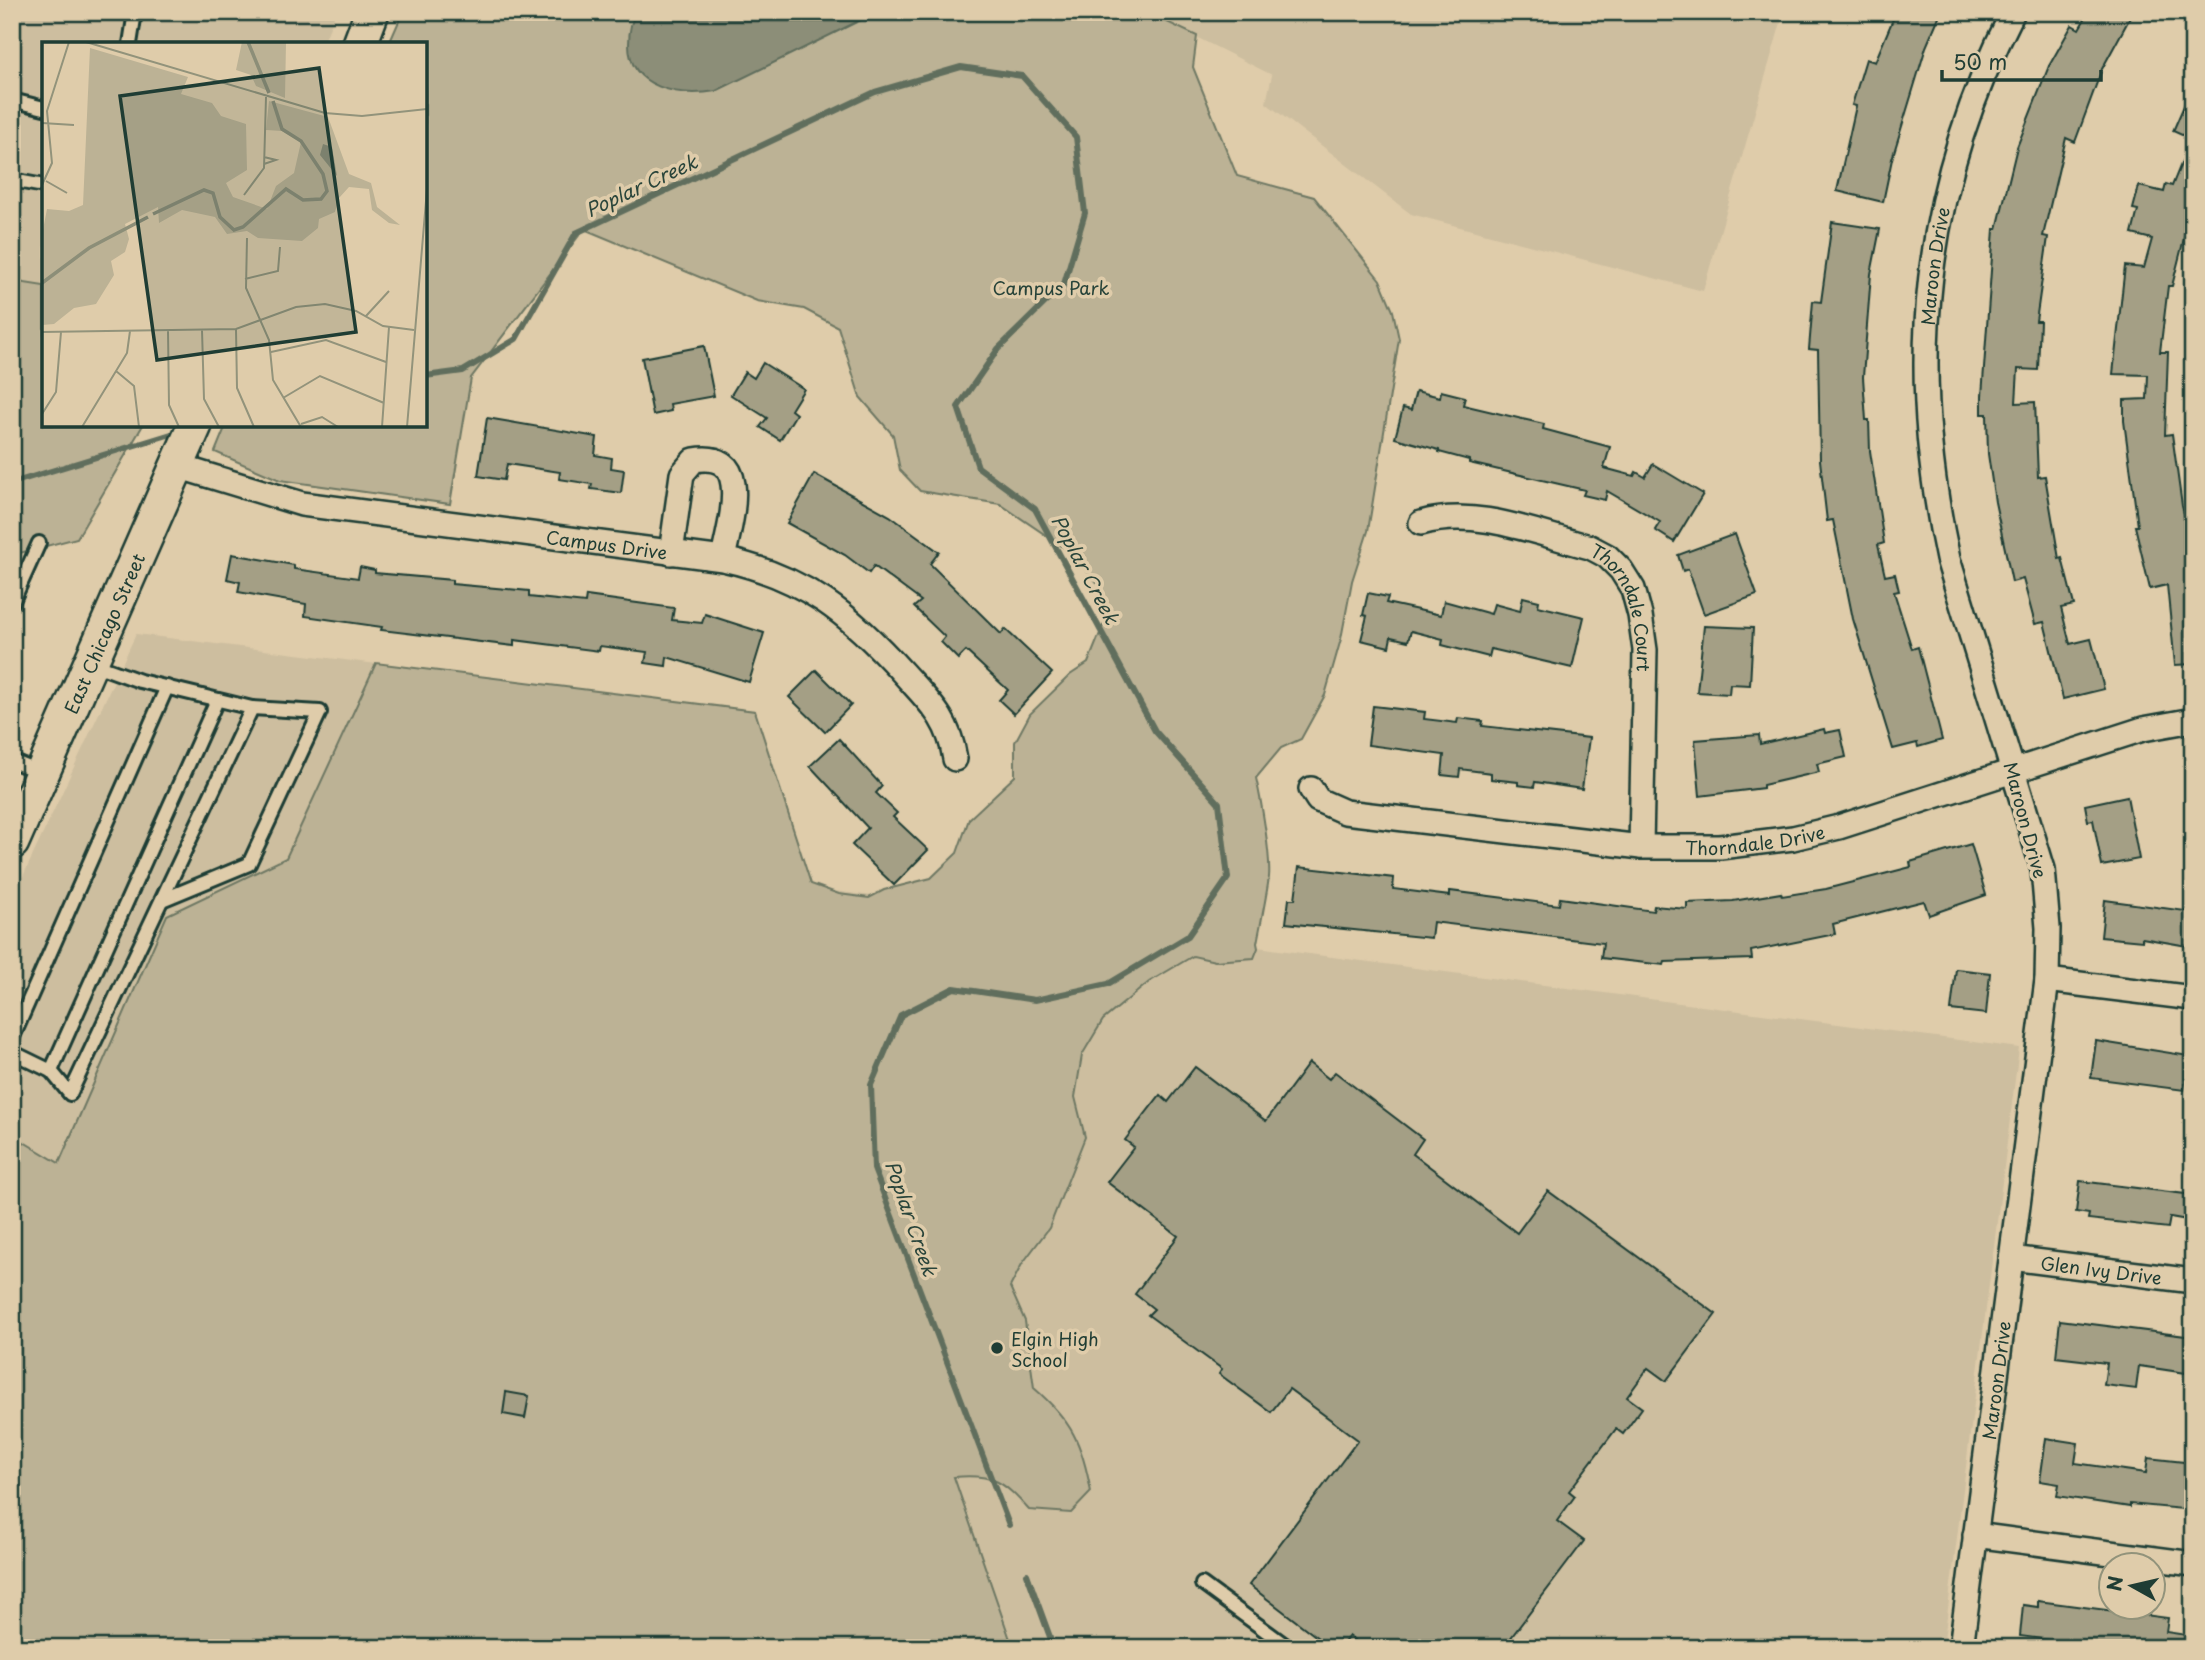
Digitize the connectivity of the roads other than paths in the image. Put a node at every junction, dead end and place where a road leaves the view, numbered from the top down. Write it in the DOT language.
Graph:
graph roads {
  1 [pos="135,12"];
  2 [pos="372,12"];
  3 [pos="2013,12"];
  4 [pos="130,42"];
  5 [pos="361,42"];
  6 [pos="12,100"];
  7 [pos="42,107"];
  8 [pos="12,180"];
  9 [pos="42,186"];
  10 [pos="194,427"];
  11 [pos="177,466"];
  12 [pos="1421,523"];
  13 [pos="39,543"];
  14 [pos="671,553"];
  15 [pos="723,559"];
  16 [pos="12,603"];
  17 [pos="92,664"];
  18 [pos="167,687"];
  19 [pos="217,700"];
  20 [pos="252,708"];
  21 [pos="2193,720"];
  22 [pos="955,759"];
  23 [pos="12,761"];
  24 [pos="2013,769"];
  25 [pos="43,774"];
  26 [pos="1311,789"];
  27 [pos="12,842"];
  28 [pos="1641,847"];
  29 [pos="162,900"];
  30 [pos="2047,979"];
  31 [pos="2193,999"];
  32 [pos="12,1039"];
  33 [pos="12,1052"];
  34 [pos="51,1070"];
  35 [pos="2011,1258"];
  36 [pos="2193,1281"];
  37 [pos="1975,1535"];
  38 [pos="2193,1564"];
  39 [pos="1202,1584"];
  40 [pos="1289,1648"];
  41 [pos="1961,1648"];
  1 -- 4 [label="lane"];
  2 -- 5 [label="main road"];
  3 -- 24 [label="street, Maroon Drive"];
  6 -- 7 [label="lane"];
  8 -- 9 [label="lane"];
  10 -- 11 [label="main road, East Chicago Street"];
  11 -- 14 [label="street, Campus Drive"];
  11 -- 17 [label="main road, East Chicago Street"];
  12 -- 28 [label="street, Thorndale Court"];
  13 -- 16 [label="lane"];
  14 -- 15 [label="street, Campus Drive"];
  14 -- 15 [label="street"];
  15 -- 22 [label="street, Campus Drive"];
  17 -- 18 [label="lane"];
  17 -- 25 [label="main road, East Chicago Street"];
  18 -- 19 [label="lane"];
  18 -- 32 [label="lane"];
  19 -- 20 [label="lane"];
  19 -- 34 [label="lane"];
  20 -- 29 [label="lane"];
  20 -- 29 [label="lane"];
  21 -- 24 [label="street, Thorndale Drive"];
  23 -- 25 [label="lane"];
  24 -- 28 [label="street, Thorndale Drive"];
  24 -- 30 [label="street, Maroon Drive"];
  25 -- 27 [label="main road, East Chicago Street"];
  26 -- 28 [label="street, Thorndale Drive"];
  29 -- 34 [label="lane"];
  30 -- 31 [label="street"];
  30 -- 35 [label="street, Maroon Drive"];
  33 -- 34 [label="lane"];
  35 -- 36 [label="street, Glen Ivy Drive"];
  35 -- 37 [label="street, Maroon Drive"];
  37 -- 38 [label="street"];
  37 -- 41 [label="street, Maroon Drive"];
  39 -- 40 [label="lane"];
}
